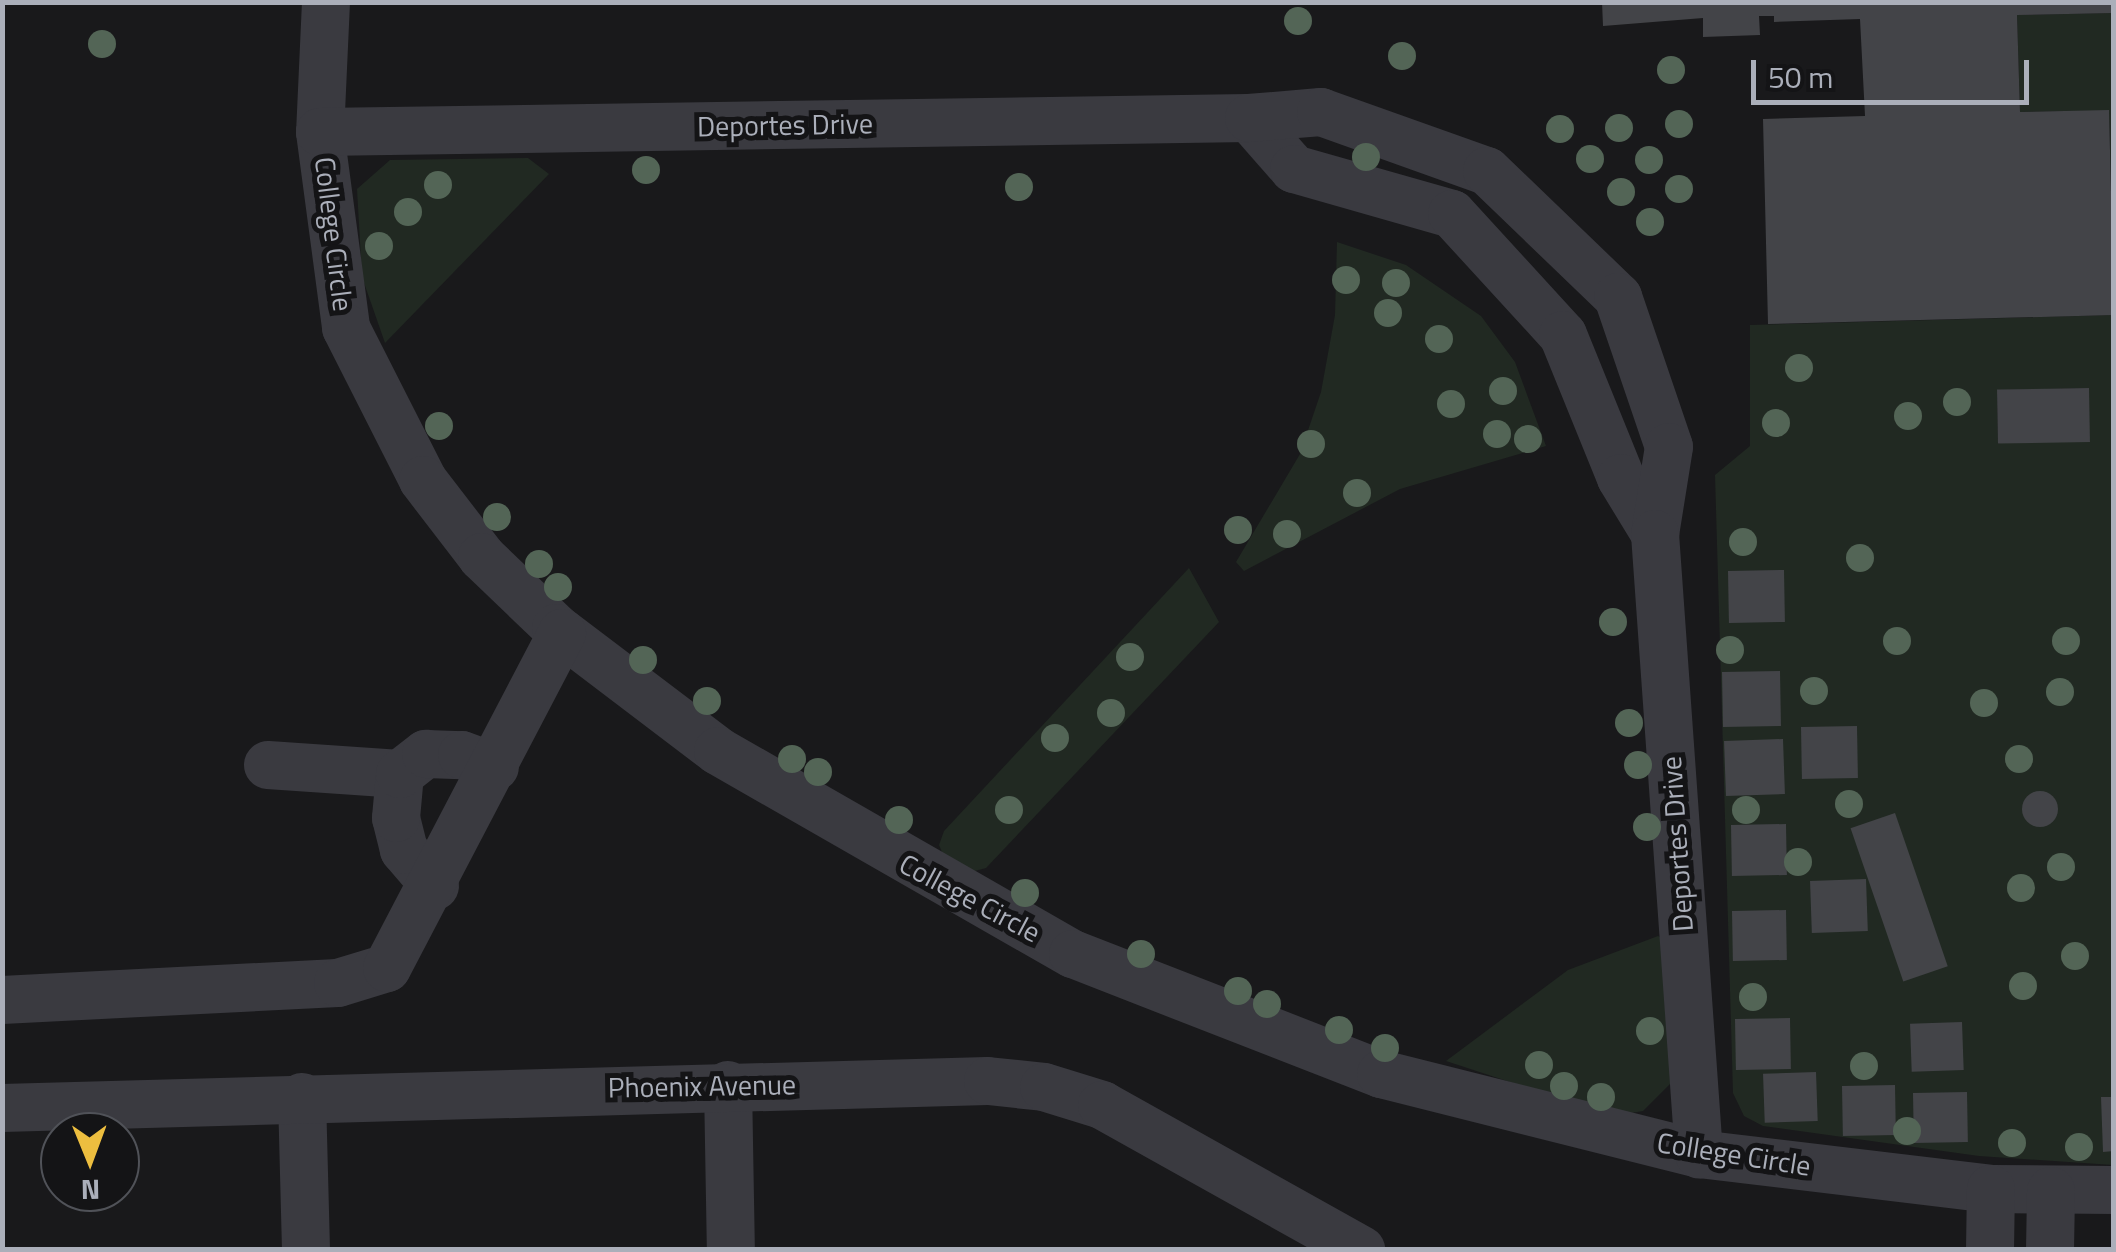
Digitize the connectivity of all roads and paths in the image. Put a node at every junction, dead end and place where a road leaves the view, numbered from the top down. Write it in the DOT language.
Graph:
graph roads {
  1 [pos="325,4"];
  2 [pos="1249,118"];
  3 [pos="320,132"];
  4 [pos="1656,534"];
  5 [pos="562,633"];
  6 [pos="268,765"];
  7 [pos="495,767"];
  8 [pos="400,774"];
  9 [pos="435,886"];
  10 [pos="2,1000"];
  11 [pos="728,1085"];
  12 [pos="302,1097"];
  13 [pos="2,1108"];
  14 [pos="1699,1154"];
  15 [pos="1991,1189"];
  16 [pos="2114,1190"];
  17 [pos="2051,1191"];
  18 [pos="306,1250"];
  19 [pos="730,1250"];
  20 [pos="1361,1250"];
  21 [pos="1990,1250"];
  22 [pos="2050,1250"];
  1 -- 3 [label="street, College Circle"];
  2 -- 3 [label="street, Deportes Drive"];
  2 -- 4 [label="street, Deportes Drive"];
  2 -- 4 [label="street, Deportes Drive"];
  3 -- 5 [label="street, College Circle"];
  4 -- 14 [label="street, Deportes Drive"];
  5 -- 7 [label="street"];
  5 -- 14 [label="street, College Circle"];
  6 -- 8 [label="street"];
  7 -- 8 [label="street"];
  7 -- 9 [label="street"];
  8 -- 9 [label="street"];
  9 -- 10 [label="street"];
  11 -- 12 [label="street, Phoenix Avenue"];
  11 -- 19 [label="street"];
  11 -- 20 [label="street, Phoenix Avenue"];
  12 -- 13 [label="street, Phoenix Avenue"];
  12 -- 18 [label="street"];
  14 -- 15 [label="street, College Circle"];
  15 -- 17 [label="street, College Circle"];
  15 -- 21 [label="street"];
  16 -- 17 [label="street, College Circle"];
  17 -- 22 [label="street"];
}
